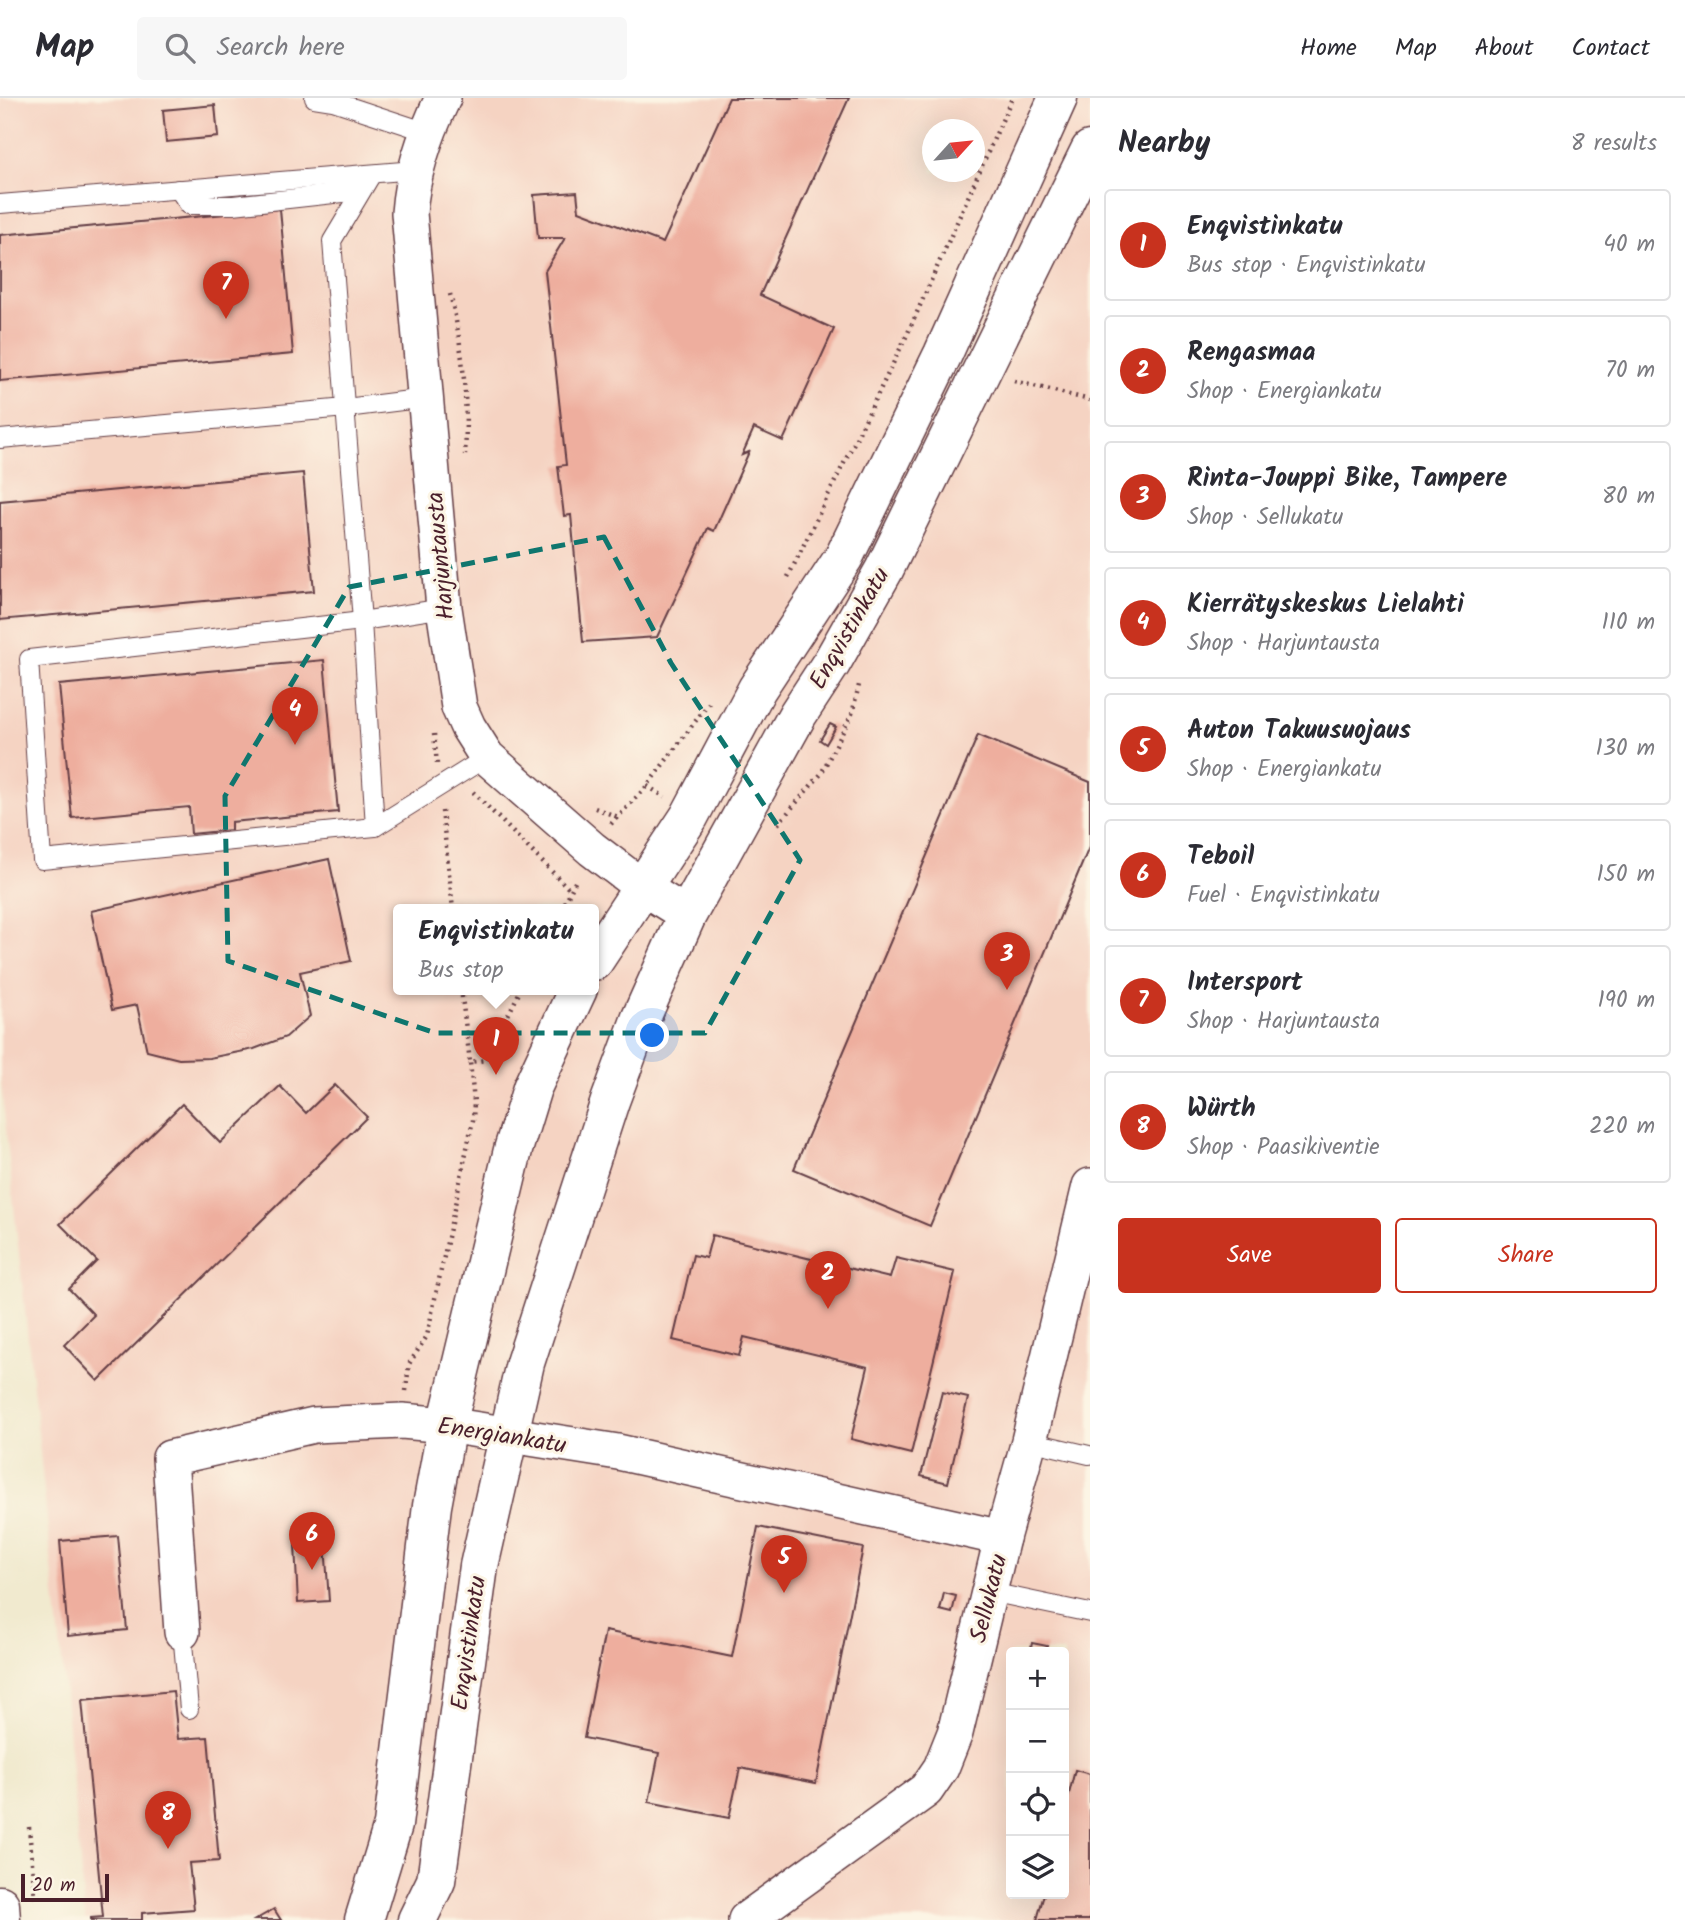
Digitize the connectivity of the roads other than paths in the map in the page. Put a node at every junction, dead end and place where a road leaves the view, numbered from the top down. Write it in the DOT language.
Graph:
graph roads {
  1 [pos="314,98"];
  2 [pos="443,98"];
  3 [pos="1058,98"];
  4 [pos="427,132"];
  5 [pos="1090,150"];
  6 [pos="415,170"];
  7 [pos="372,174"];
  8 [pos="178,189"];
  9 [pos="361,191"];
  10 [pos="0,204"];
  11 [pos="426,398"];
  12 [pos="345,408"];
  13 [pos="0,439"];
  14 [pos="444,608"];
  15 [pos="362,621"];
  16 [pos="487,757"];
  17 [pos="375,827"];
  18 [pos="642,887"];
  19 [pos="687,915"];
  20 [pos="599,953"];
  21 [pos="575,995"];
  22 [pos="1090,1186"];
  23 [pos="447,1425"];
  24 [pos="508,1436"];
  25 [pos="1029,1441"];
  26 [pos="1089,1455"];
  27 [pos="1002,1538"];
  28 [pos="989,1592"];
  29 [pos="1090,1613"];
  30 [pos="182,1632"];
  31 [pos="189,1709"];
  32 [pos="364,1920"];
  33 [pos="417,1920"];
  34 [pos="746,1920"];
  1 -- 4 [label="lane"];
  2 -- 4 [label="street, Harjuntausta"];
  3 -- 18 [label="main road, Enqvistinkatu"];
  4 -- 6 [label="street, Harjuntausta"];
  5 -- 19 [label="main road, Enqvistinkatu"];
  6 -- 7 [label="lane"];
  6 -- 11 [label="street, Harjuntausta"];
  7 -- 8 [label="lane"];
  7 -- 9 [label="lane"];
  8 -- 9 [label="lane"];
  8 -- 10 [label="lane"];
  9 -- 12 [label="lane"];
  11 -- 12 [label="lane"];
  11 -- 14 [label="street, Harjuntausta"];
  12 -- 13 [label="lane"];
  12 -- 15 [label="lane"];
  14 -- 15 [label="lane"];
  14 -- 16 [label="street, Harjuntausta"];
  15 -- 17 [label="lane"];
  15 -- 17 [label="lane"];
  16 -- 17 [label="lane"];
  16 -- 18 [label="street, Harjuntausta"];
  18 -- 19 [label="street, Harjuntausta"];
  18 -- 20 [label="main road, Enqvistinkatu"];
  19 -- 24 [label="main road, Enqvistinkatu"];
  21 -- 23 [label="main road"];
  22 -- 25 [label="street, Sellukatu"];
  23 -- 24 [label="street, Energiankatu"];
  23 -- 30 [label="street, Energiankatu"];
  23 -- 32 [label="main road"];
  24 -- 27 [label="street, Energiankatu"];
  24 -- 33 [label="main road, Enqvistinkatu"];
  25 -- 26 [label="lane"];
  25 -- 27 [label="street, Sellukatu"];
  27 -- 28 [label="street, Sellukatu"];
  28 -- 29 [label="lane"];
  28 -- 34 [label="street, Sellukatu"];
  30 -- 31 [label="lane"];
}
